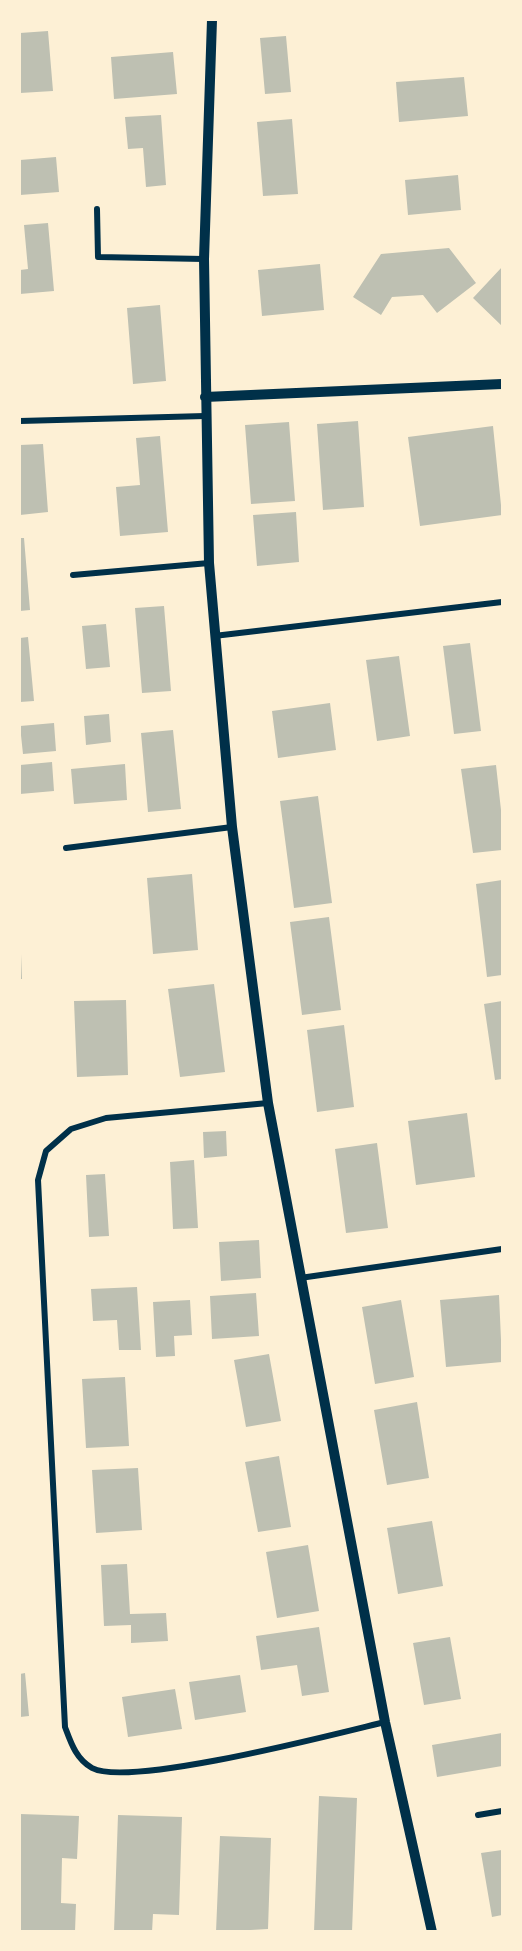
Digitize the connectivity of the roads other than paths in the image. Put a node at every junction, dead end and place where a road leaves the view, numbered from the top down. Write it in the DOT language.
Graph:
graph roads {
  1 [pos="212,20"];
  2 [pos="97,209"];
  3 [pos="204,259"];
  4 [pos="502,384"];
  5 [pos="205,397"];
  6 [pos="205,416"];
  7 [pos="20,421"];
  8 [pos="209,563"];
  9 [pos="73,574"];
  10 [pos="502,602"];
  11 [pos="214,636"];
  12 [pos="232,827"];
  13 [pos="66,848"];
  14 [pos="268,1103"];
  15 [pos="502,1248"];
  16 [pos="300,1278"];
  17 [pos="385,1722"];
  18 [pos="502,1811"];
  19 [pos="478,1815"];
  20 [pos="432,1932"];
  1 -- 3 [label="street"];
  2 -- 3 [label="street"];
  3 -- 5 [label="street"];
  4 -- 5 [label="street"];
  5 -- 6 [label="street"];
  6 -- 7 [label="street"];
  6 -- 8 [label="street"];
  8 -- 9 [label="street"];
  8 -- 11 [label="street"];
  10 -- 11 [label="street"];
  11 -- 12 [label="street"];
  12 -- 13 [label="street"];
  12 -- 14 [label="street"];
  14 -- 16 [label="street"];
  14 -- 17 [label="street"];
  15 -- 16 [label="street"];
  16 -- 17 [label="street"];
  17 -- 20 [label="street"];
  18 -- 19 [label="street"];
}
